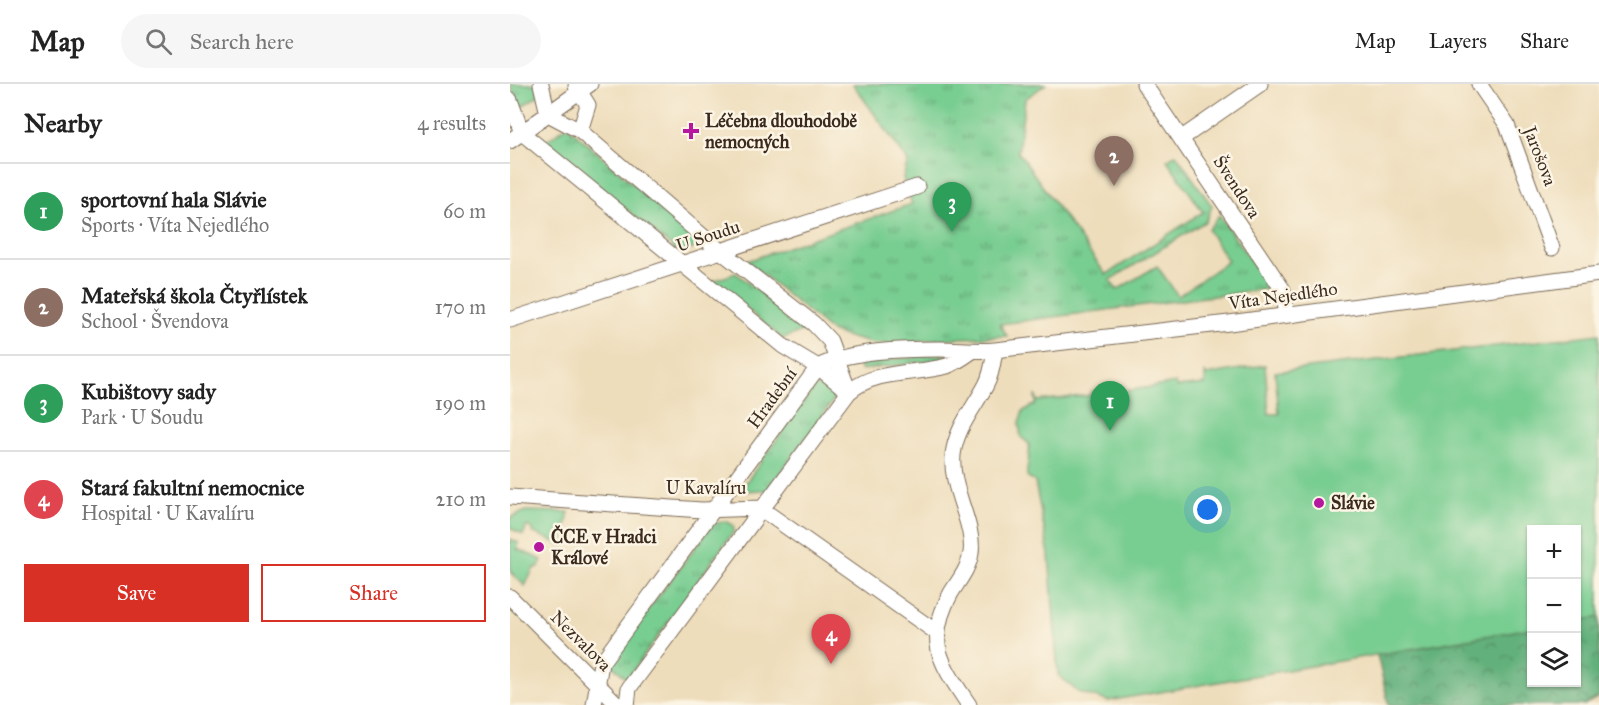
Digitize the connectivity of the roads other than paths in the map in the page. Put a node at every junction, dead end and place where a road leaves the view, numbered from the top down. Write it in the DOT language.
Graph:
graph roads {
  1 [pos="541,84"];
  2 [pos="1144,84"];
  3 [pos="1260,84"];
  4 [pos="1479,84"];
  5 [pos="582,86"];
  6 [pos="510,100"];
  7 [pos="548,114"];
  8 [pos="580,131"];
  9 [pos="516,137"];
  10 [pos="1182,138"];
  11 [pos="917,187"];
  12 [pos="1552,248"];
  13 [pos="722,252"];
  14 [pos="683,264"];
  15 [pos="1599,274"];
  16 [pos="1287,315"];
  17 [pos="510,320"];
  18 [pos="995,350"];
  19 [pos="971,352"];
  20 [pos="838,359"];
  21 [pos="818,368"];
  22 [pos="849,392"];
  23 [pos="510,497"];
  24 [pos="715,509"];
  25 [pos="761,509"];
  26 [pos="512,602"];
  27 [pos="936,632"];
  28 [pos="597,684"];
  29 [pos="594,705"];
  30 [pos="618,705"];
  31 [pos="627,705"];
  32 [pos="969,705"];
  1 -- 7 [label="street"];
  2 -- 10 [label="street, Švendova"];
  3 -- 10 [label="street"];
  4 -- 12 [label="street, Jarošova"];
  5 -- 7 [label="street"];
  5 -- 8 [label="street"];
  6 -- 9 [label="street"];
  7 -- 8 [label="street"];
  7 -- 9 [label="street"];
  8 -- 13 [label="street"];
  9 -- 14 [label="street, Hradební"];
  10 -- 16 [label="street, Švendova"];
  11 -- 13 [label="street, U Soudu"];
  13 -- 14 [label="street, U Soudu"];
  13 -- 20 [label="street"];
  14 -- 17 [label="street, U Soudu"];
  14 -- 21 [label="street, Hradební"];
  15 -- 16 [label="street, Víta Nejedlého"];
  16 -- 18 [label="street, Víta Nejedlého"];
  18 -- 19 [label="street, Víta Nejedlého"];
  18 -- 27 [label="street"];
  19 -- 20 [label="street, Víta Nejedlého"];
  19 -- 22 [label="street, Víta Nejedlého"];
  20 -- 21 [label="street, Víta Nejedlého"];
  20 -- 22 [label="street"];
  21 -- 22 [label="street"];
  21 -- 24 [label="street, Hradební"];
  22 -- 25 [label="street"];
  23 -- 24 [label="street, U Kavalíru"];
  24 -- 25 [label="street, U Kavalíru"];
  24 -- 28 [label="street, Hradební"];
  25 -- 27 [label="street, U Kavalíru"];
  25 -- 31 [label="street"];
  26 -- 28 [label="street, Nezvalova"];
  27 -- 32 [label="street"];
  28 -- 29 [label="street, Hradební"];
  28 -- 30 [label="street, Nezvalova"];
}
